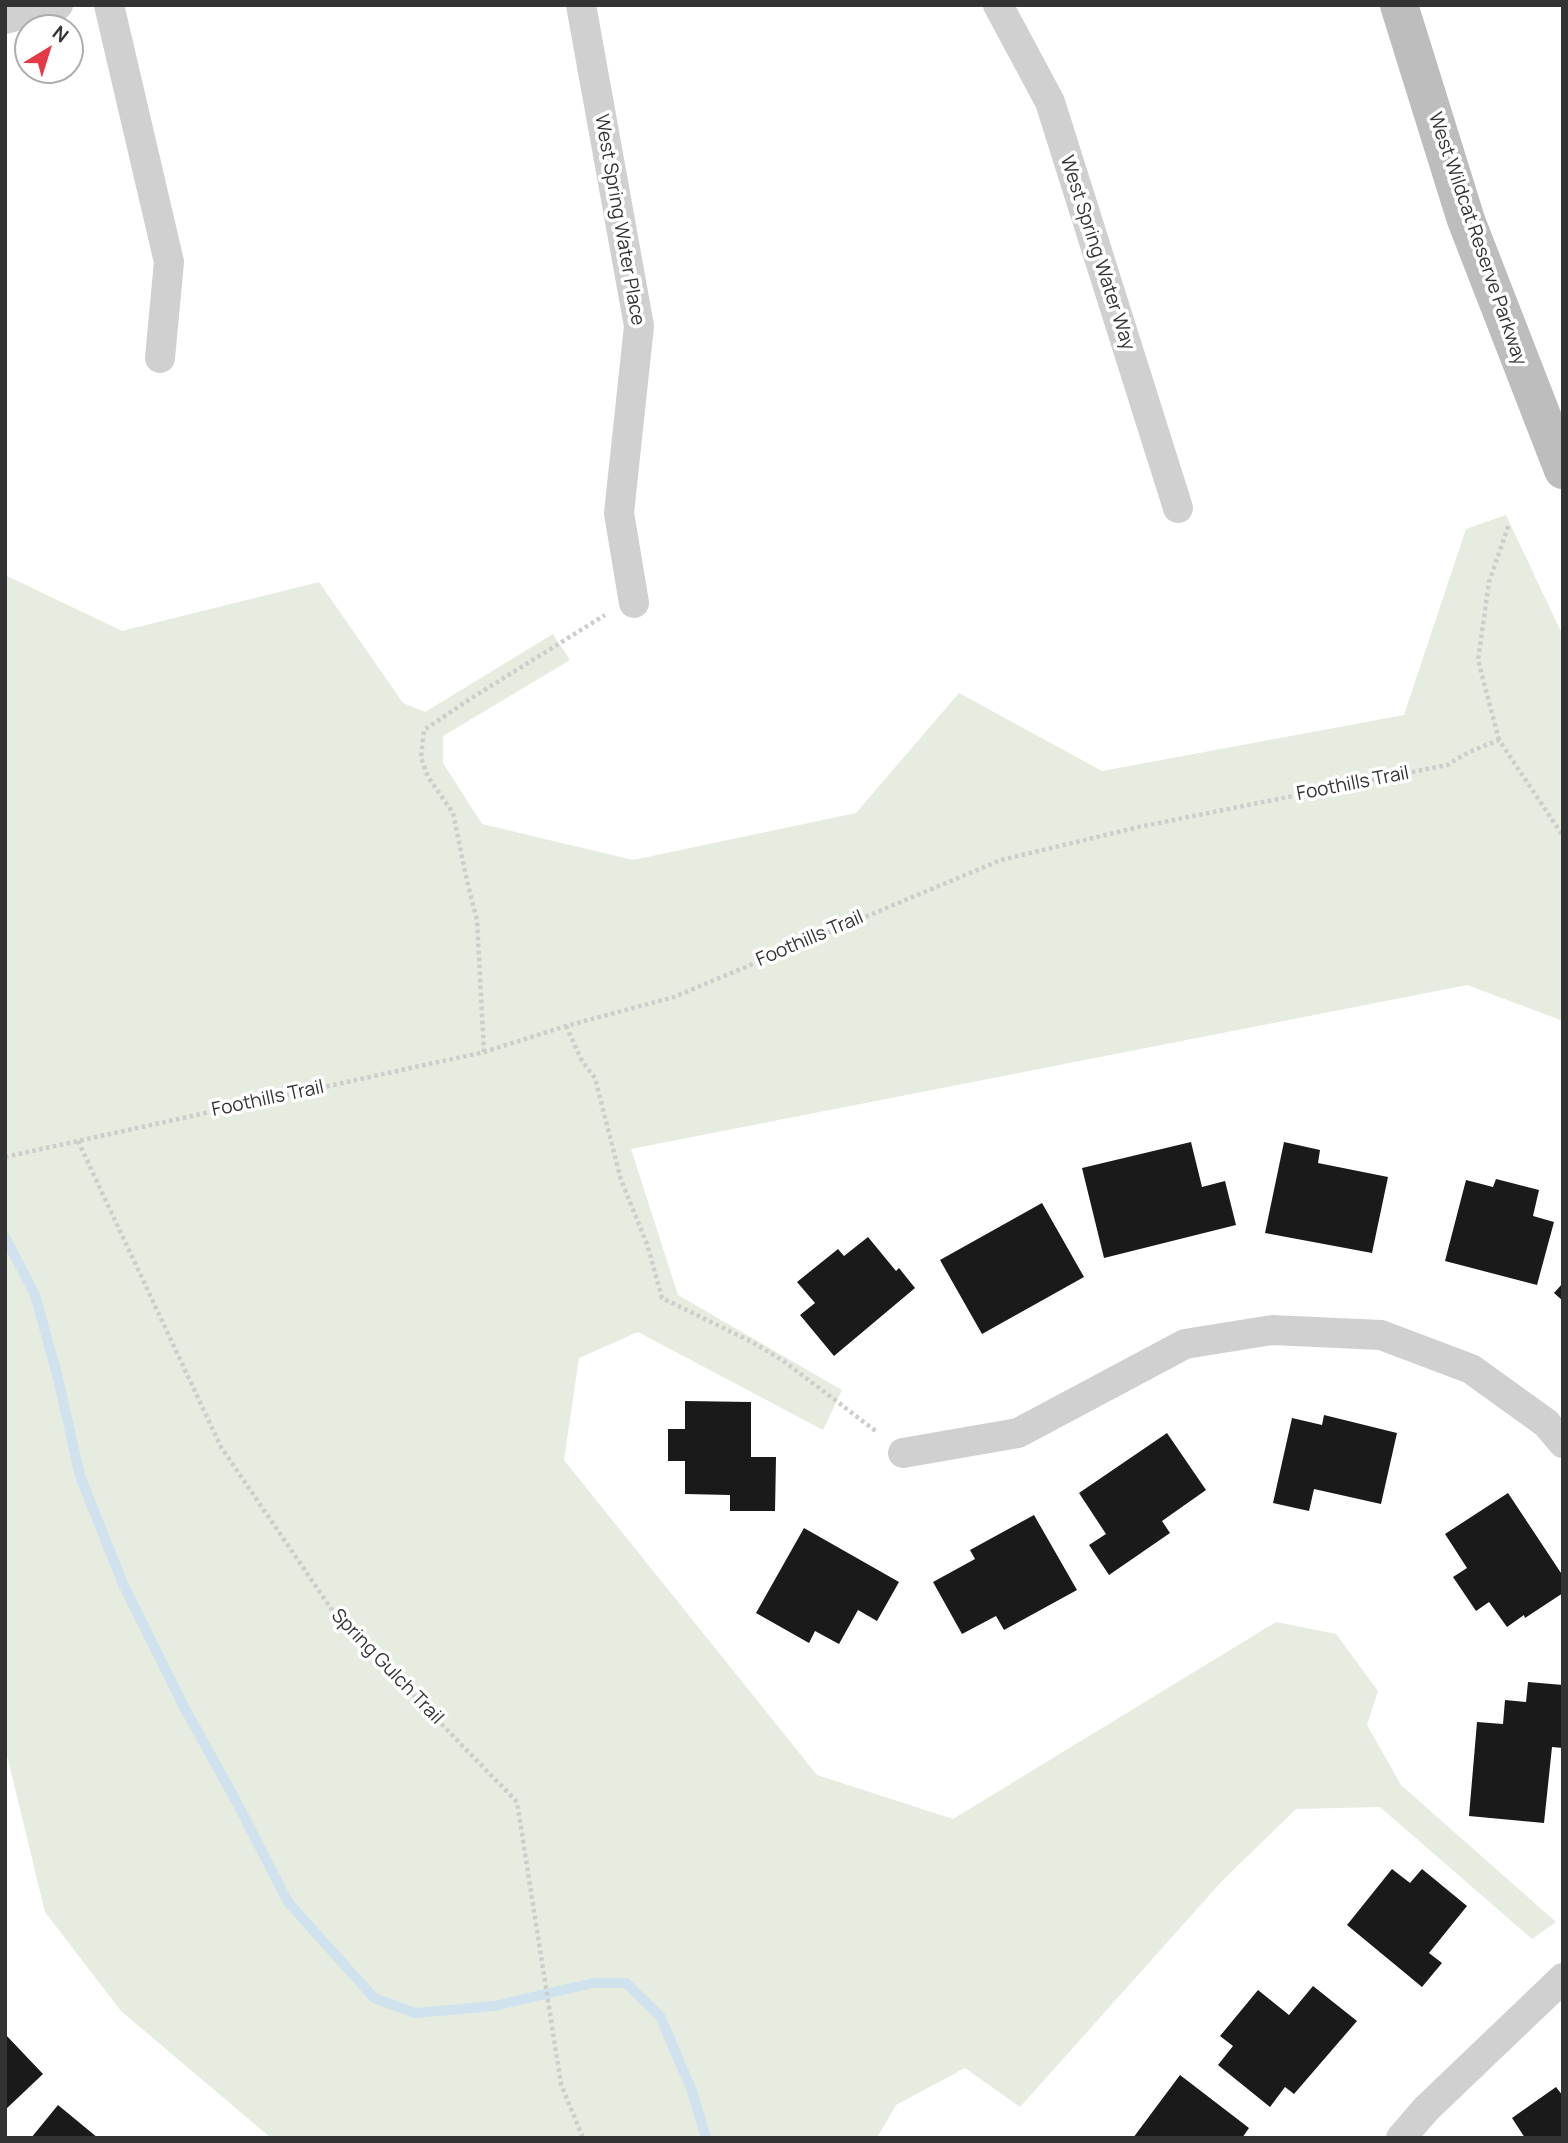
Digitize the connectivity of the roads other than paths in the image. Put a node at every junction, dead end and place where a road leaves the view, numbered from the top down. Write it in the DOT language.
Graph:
graph roads {
  1 [pos="58,5"];
  2 [pos="109,5"];
  3 [pos="581,5"];
  4 [pos="998,5"];
  5 [pos="1399,5"];
  6 [pos="5,19"];
  7 [pos="160,358"];
  8 [pos="1563,470"];
  9 [pos="1178,508"];
  10 [pos="634,603"];
  11 [pos="1563,1443"];
  12 [pos="903,1453"];
  13 [pos="1563,1978"];
  14 [pos="1401,2138"];
  1 -- 6 [label="street"];
  2 -- 7 [label="street"];
  3 -- 10 [label="street, West Spring Water Place"];
  4 -- 9 [label="street, West Spring Water Way"];
  5 -- 8 [label="main road, West Wildcat Reserve Parkway"];
  11 -- 12 [label="street"];
  13 -- 14 [label="street"];
}
